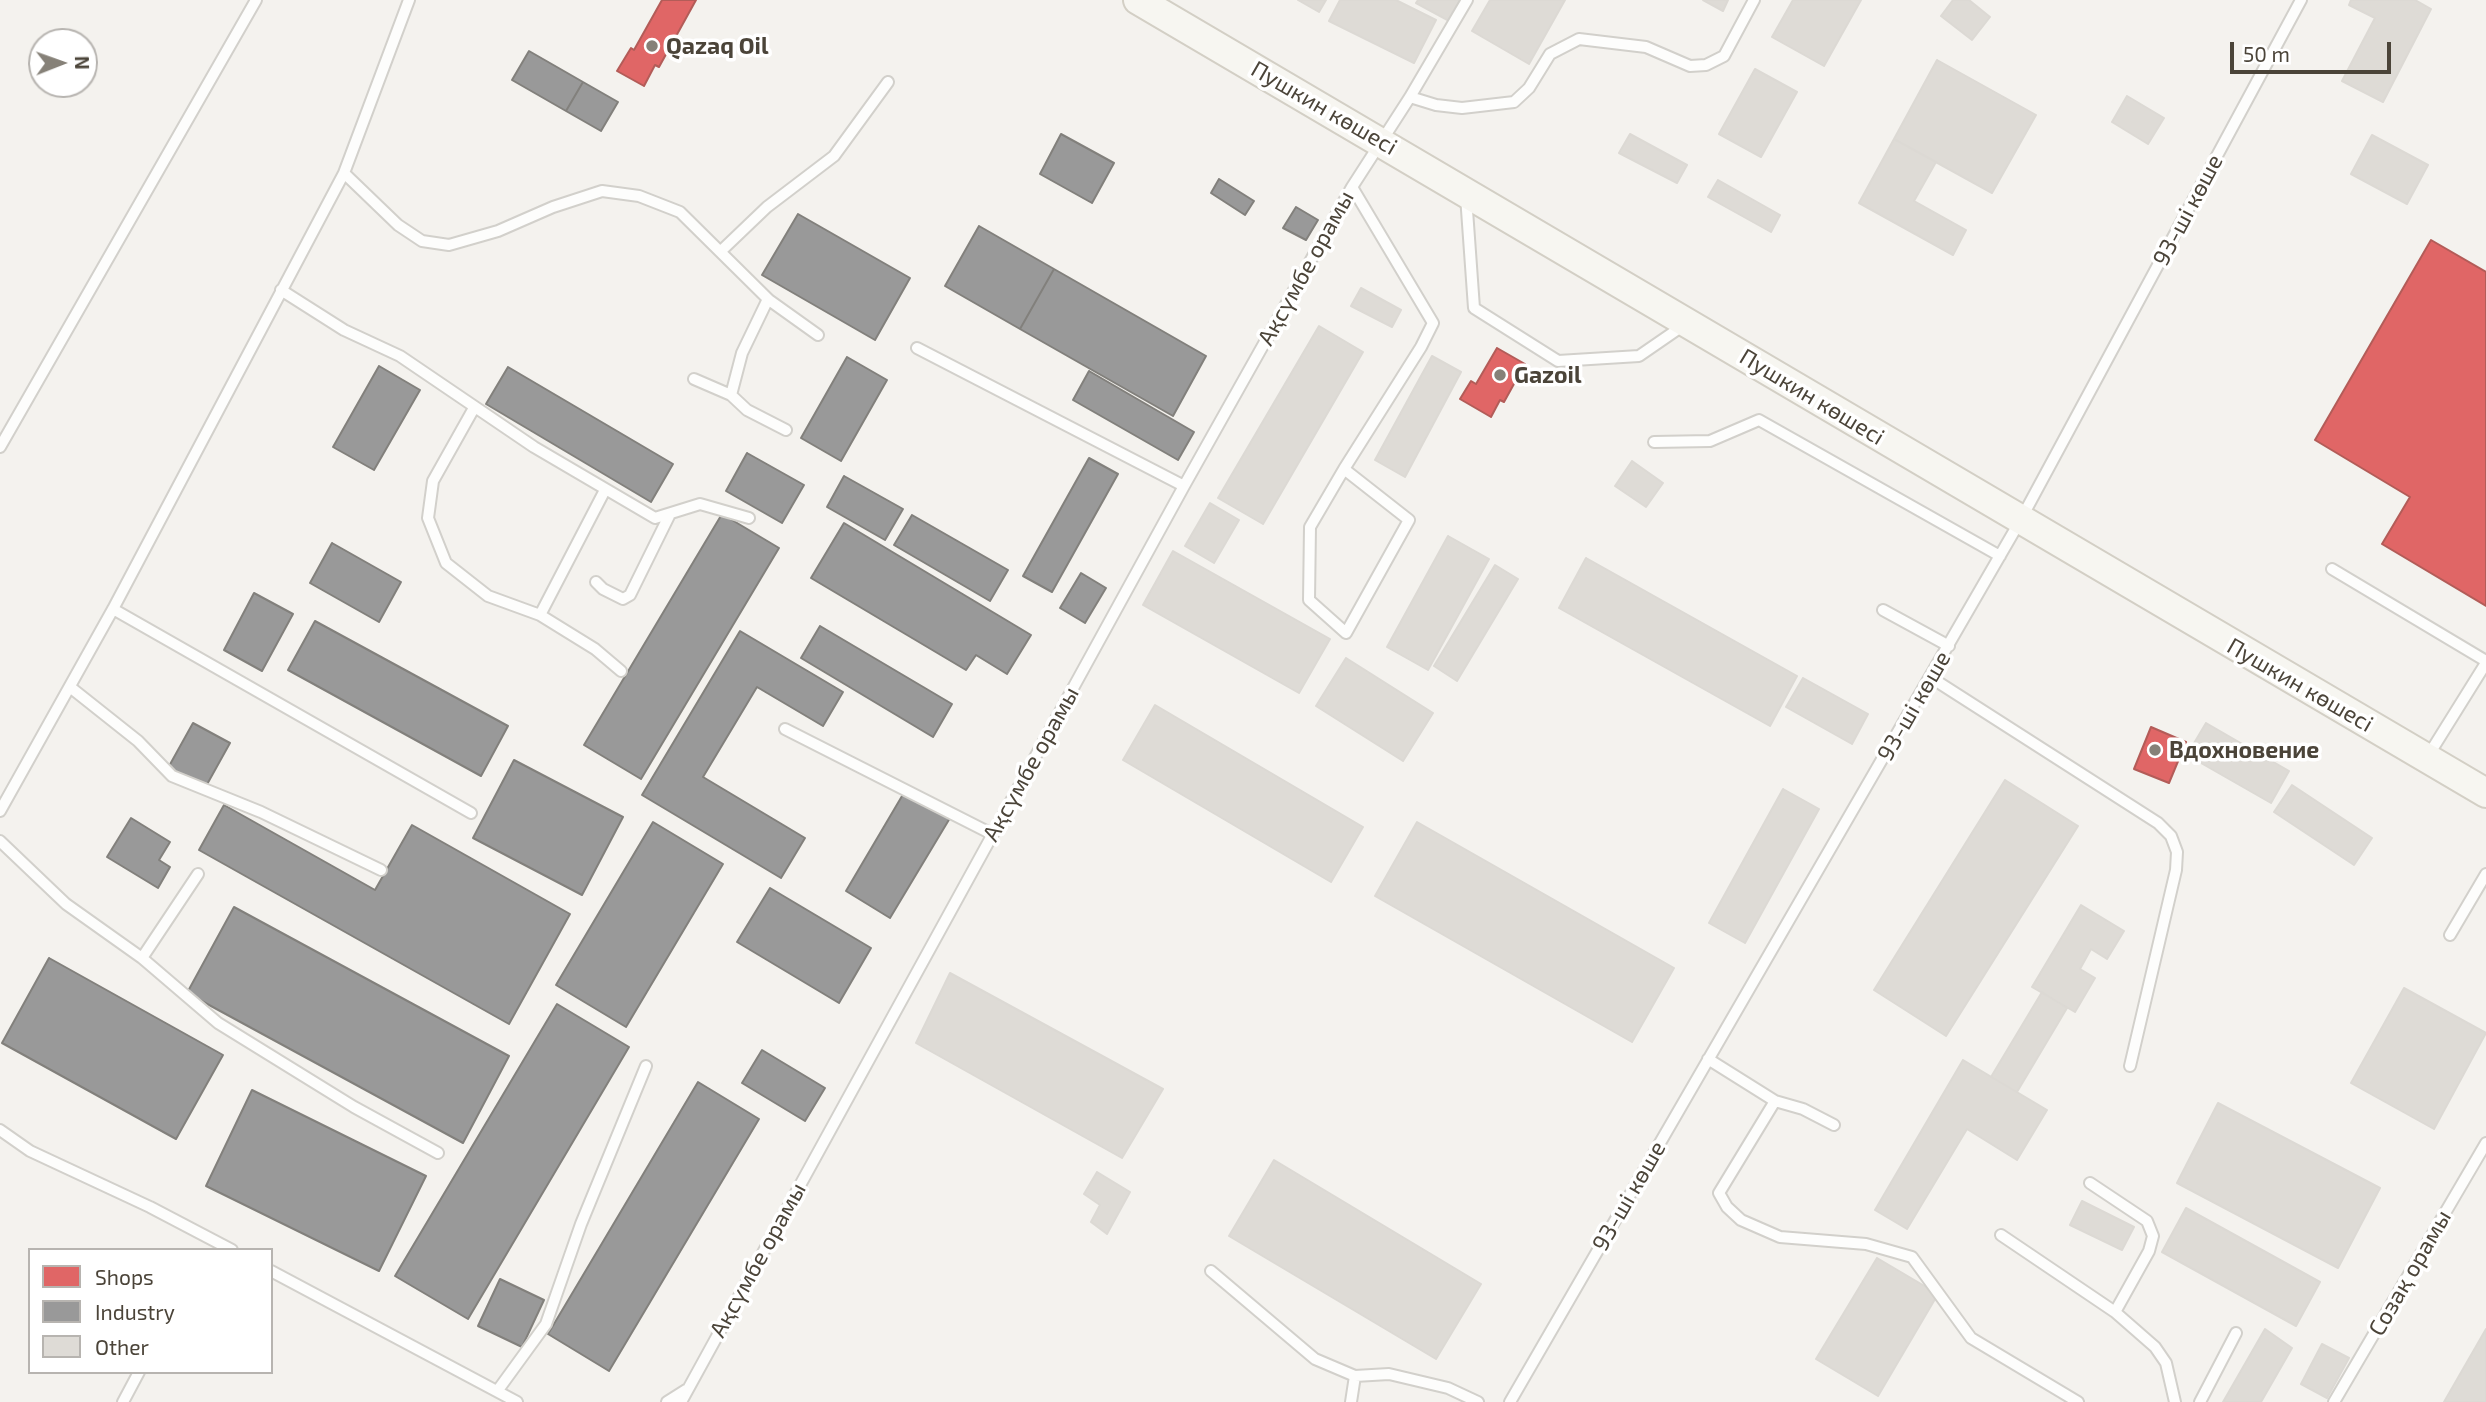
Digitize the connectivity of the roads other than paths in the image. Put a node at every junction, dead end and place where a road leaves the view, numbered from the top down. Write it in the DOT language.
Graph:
graph roads {
  1 [pos="256,0"];
  2 [pos="409,0"];
  3 [pos="1138,0"];
  4 [pos="1467,0"];
  5 [pos="1754,0"];
  6 [pos="2301,0"];
  7 [pos="888,82"];
  8 [pos="1410,97"];
  9 [pos="1381,140"];
  10 [pos="344,173"];
  11 [pos="1352,187"];
  12 [pos="1466,193"];
  13 [pos="721,251"];
  14 [pos="281,290"];
  15 [pos="768,299"];
  16 [pos="1686,323"];
  17 [pos="818,335"];
  18 [pos="917,348"];
  19 [pos="694,379"];
  20 [pos="731,395"];
  21 [pos="474,408"];
  22 [pos="786,430"];
  23 [pos="1654,442"];
  24 [pos="0,447"];
  25 [pos="1344,469"];
  26 [pos="1184,486"];
  27 [pos="606,490"];
  28 [pos="669,516"];
  29 [pos="749,518"];
  30 [pos="2020,521"];
  31 [pos="2000,556"];
  32 [pos="2332,569"];
  33 [pos="596,582"];
  34 [pos="113,609"];
  35 [pos="1883,610"];
  36 [pos="540,615"];
  37 [pos="1949,646"];
  38 [pos="2486,662"];
  39 [pos="621,671"];
  40 [pos="1930,677"];
  41 [pos="70,687"];
  42 [pos="785,729"];
  43 [pos="2427,759"];
  44 [pos="2486,793"];
  45 [pos="0,811"];
  46 [pos="471,813"];
  47 [pos="992,835"];
  48 [pos="0,841"];
  49 [pos="381,870"];
  50 [pos="198,874"];
  51 [pos="2486,874"];
  52 [pos="2450,935"];
  53 [pos="142,958"];
  54 [pos="1708,1059"];
  55 [pos="646,1066"];
  56 [pos="2130,1066"];
  57 [pos="1775,1101"];
  58 [pos="1834,1125"];
  59 [pos="0,1130"];
  60 [pos="2486,1143"];
  61 [pos="438,1153"];
  62 [pos="2090,1183"];
  63 [pos="2001,1235"];
  64 [pos="210,1239"];
  65 [pos="205,1248"];
  66 [pos="228,1248"];
  67 [pos="1211,1271"];
  68 [pos="273,1272"];
  69 [pos="2115,1312"];
  70 [pos="2236,1333"];
  71 [pos="138,1374"];
  72 [pos="1355,1376"];
  73 [pos="498,1390"];
  74 [pos="686,1390"];
  75 [pos="123,1402"];
  76 [pos="517,1402"];
  77 [pos="667,1402"];
  78 [pos="681,1402"];
  79 [pos="1351,1402"];
  80 [pos="1478,1402"];
  81 [pos="1510,1402"];
  82 [pos="2078,1402"];
  83 [pos="2175,1402"];
  84 [pos="2200,1402"];
  85 [pos="2334,1402"];
  1 -- 24 [label="lane"];
  2 -- 10 [label="lane"];
  3 -- 9 [label="main road, Пушкин көшесі"];
  4 -- 8 [label="lane, Ақсүмбе орамы"];
  5 -- 8 [label="lane"];
  6 -- 30 [label="lane, 93-ші көше"];
  7 -- 13 [label="lane"];
  8 -- 9 [label="lane, Ақсүмбе орамы"];
  9 -- 11 [label="lane, Ақсүмбе орамы"];
  9 -- 12 [label="main road, Пушкин көшесі"];
  10 -- 13 [label="lane"];
  10 -- 14 [label="lane"];
  11 -- 25 [label="lane"];
  11 -- 26 [label="lane, Ақсүмбе орамы"];
  12 -- 16 [label="main road, Пушкин көшесі"];
  12 -- 16 [label="lane"];
  13 -- 15 [label="lane"];
  14 -- 21 [label="lane"];
  14 -- 34 [label="lane"];
  15 -- 17 [label="lane"];
  15 -- 20 [label="lane"];
  16 -- 30 [label="main road, Пушкин көшесі"];
  18 -- 26 [label="lane"];
  19 -- 20 [label="lane"];
  20 -- 22 [label="lane"];
  21 -- 27 [label="lane"];
  21 -- 36 [label="lane"];
  23 -- 31 [label="lane"];
  25 -- 25 [label="lane"];
  26 -- 47 [label="lane, Ақсүмбе орамы"];
  27 -- 28 [label="lane"];
  27 -- 36 [label="lane"];
  28 -- 29 [label="lane"];
  28 -- 33 [label="lane"];
  30 -- 31 [label="lane, 93-ші көше"];
  30 -- 43 [label="main road, Пушкин көшесі"];
  31 -- 37 [label="lane, 93-ші көше"];
  32 -- 38 [label="lane"];
  34 -- 41 [label="lane"];
  34 -- 46 [label="lane"];
  35 -- 37 [label="lane"];
  36 -- 39 [label="lane"];
  37 -- 40 [label="lane, 93-ші көше"];
  38 -- 43 [label="lane"];
  40 -- 54 [label="lane, 93-ші көше"];
  40 -- 56 [label="lane"];
  41 -- 45 [label="lane"];
  41 -- 49 [label="lane"];
  42 -- 47 [label="lane"];
  43 -- 44 [label="main road, Пушкин көшесі"];
  47 -- 74 [label="lane, Ақсүмбе орамы"];
  48 -- 53 [label="lane"];
  50 -- 53 [label="lane"];
  51 -- 52 [label="lane"];
  53 -- 61 [label="lane"];
  54 -- 57 [label="lane"];
  54 -- 81 [label="lane, 93-ші көше"];
  55 -- 73 [label="lane"];
  57 -- 58 [label="lane"];
  57 -- 82 [label="lane"];
  59 -- 64 [label="lane"];
  60 -- 85 [label="lane, Созақ орамы"];
  62 -- 69 [label="lane"];
  63 -- 69 [label="lane"];
  64 -- 65 [label="lane"];
  64 -- 66 [label="lane"];
  67 -- 72 [label="lane"];
  68 -- 73 [label="lane"];
  69 -- 83 [label="lane"];
  70 -- 84 [label="lane"];
  71 -- 75 [label="lane"];
  72 -- 79 [label="lane"];
  72 -- 80 [label="lane"];
  73 -- 76 [label="lane"];
  74 -- 77 [label="lane"];
  74 -- 78 [label="lane, Ақсүмбе орамы"];
}
